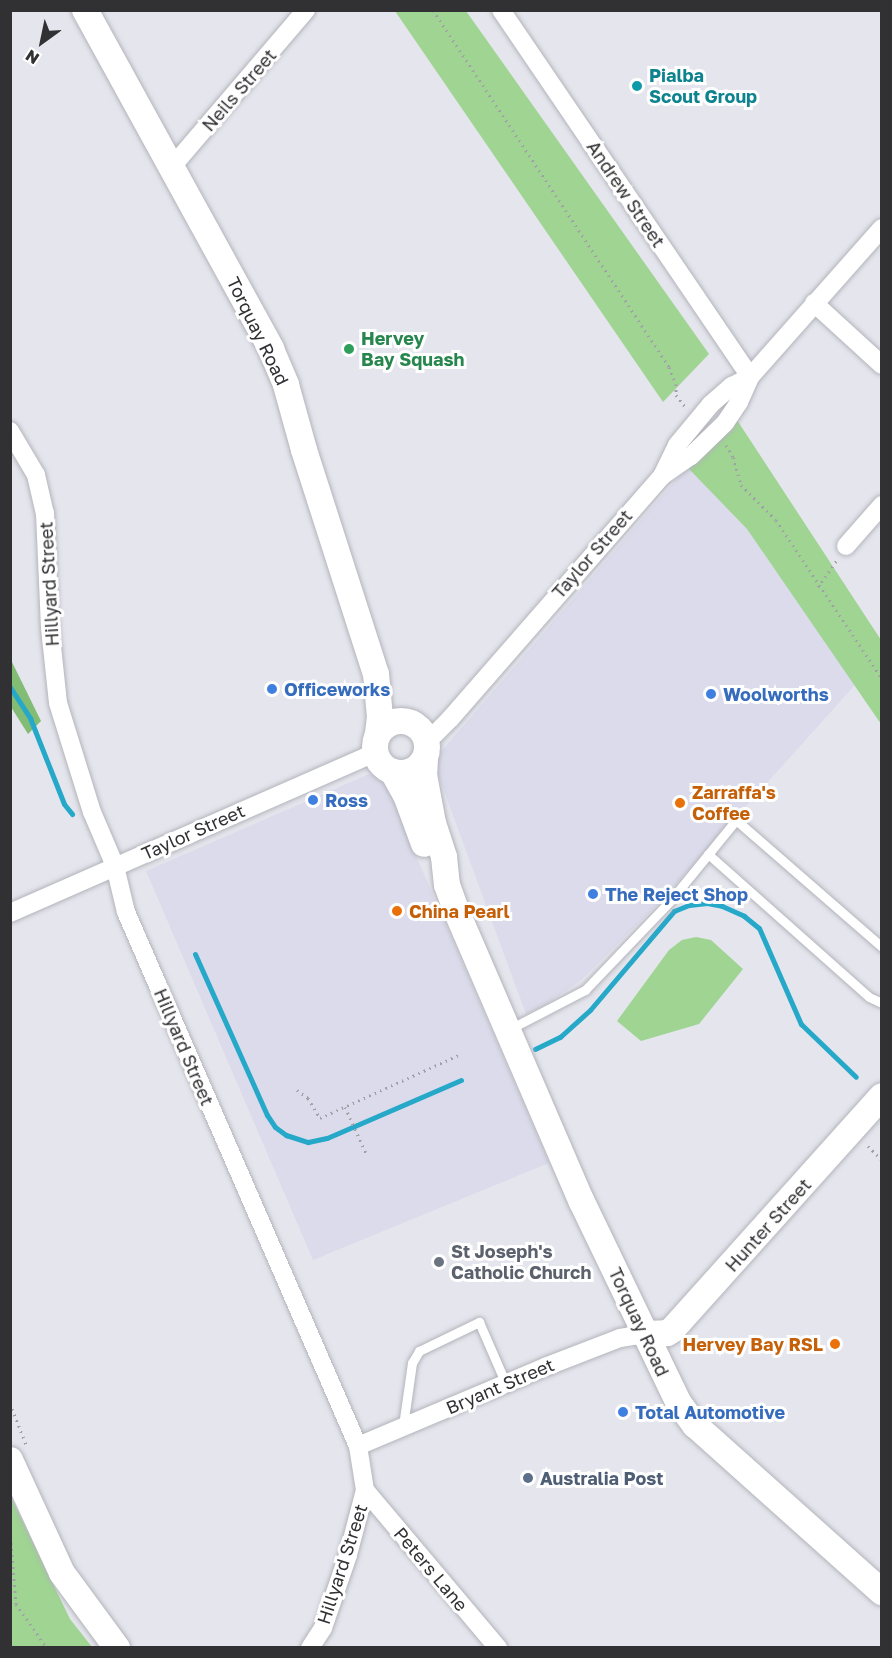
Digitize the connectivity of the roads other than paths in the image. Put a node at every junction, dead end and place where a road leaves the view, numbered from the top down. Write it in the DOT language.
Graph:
graph roads {
  1 [pos="85,10"];
  2 [pos="306,10"];
  3 [pos="501,10"];
  4 [pos="171,168"];
  5 [pos="882,228"];
  6 [pos="814,303"];
  7 [pos="882,365"];
  8 [pos="750,377"];
  9 [pos="10,430"];
  10 [pos="662,476"];
  11 [pos="882,505"];
  12 [pos="846,546"];
  13 [pos="376,674"];
  14 [pos="420,740"];
  15 [pos="383,754"];
  16 [pos="708,854"];
  17 [pos="115,866"];
  18 [pos="447,885"];
  19 [pos="10,913"];
  20 [pos="882,947"];
  21 [pos="882,1003"];
  22 [pos="508,1030"];
  23 [pos="882,1096"];
  24 [pos="644,1334"];
  25 [pos="506,1384"];
  26 [pos="403,1426"];
  27 [pos="358,1446"];
  28 [pos="10,1460"];
  29 [pos="365,1490"];
  30 [pos="882,1592"];
  31 [pos="117,1647"];
  32 [pos="310,1647"];
  33 [pos="498,1647"];
  1 -- 4 [label="street, Torquay Road"];
  2 -- 4 [label="street, Neils Street"];
  3 -- 8 [label="street, Andrew Street"];
  4 -- 13 [label="street, Torquay Road"];
  5 -- 6 [label="street, Taylor Street"];
  6 -- 7 [label="street"];
  6 -- 8 [label="street, Taylor Street"];
  8 -- 10 [label="street, Taylor Street"];
  8 -- 10 [label="street, Taylor Street"];
  9 -- 17 [label="street, Hillyard Street"];
  10 -- 14 [label="street, Taylor Street"];
  11 -- 12 [label="street"];
  13 -- 14 [label="street, Torquay Road"];
  13 -- 15 [label="street, Torquay Road"];
  14 -- 15 [label="street"];
  14 -- 15 [label="street"];
  14 -- 18 [label="street, Torquay Road"];
  15 -- 17 [label="street, Taylor Street"];
  15 -- 18 [label="street, Torquay Road"];
  16 -- 20 [label="lane"];
  16 -- 21 [label="lane"];
  16 -- 22 [label="lane"];
  17 -- 19 [label="street, Taylor Street"];
  17 -- 27 [label="street, Hillyard Street"];
  18 -- 22 [label="street, Torquay Road"];
  22 -- 24 [label="street, Torquay Road"];
  23 -- 24 [label="street, Hunter Street"];
  24 -- 25 [label="street, Bryant Street"];
  24 -- 30 [label="street, Torquay Road"];
  25 -- 26 [label="street, Bryant Street"];
  25 -- 26 [label="lane"];
  26 -- 27 [label="street, Bryant Street"];
  27 -- 29 [label="street, Hillyard Street"];
  28 -- 31 [label="street"];
  29 -- 32 [label="street, Hillyard Street"];
  29 -- 33 [label="street, Peters Lane"];
}
